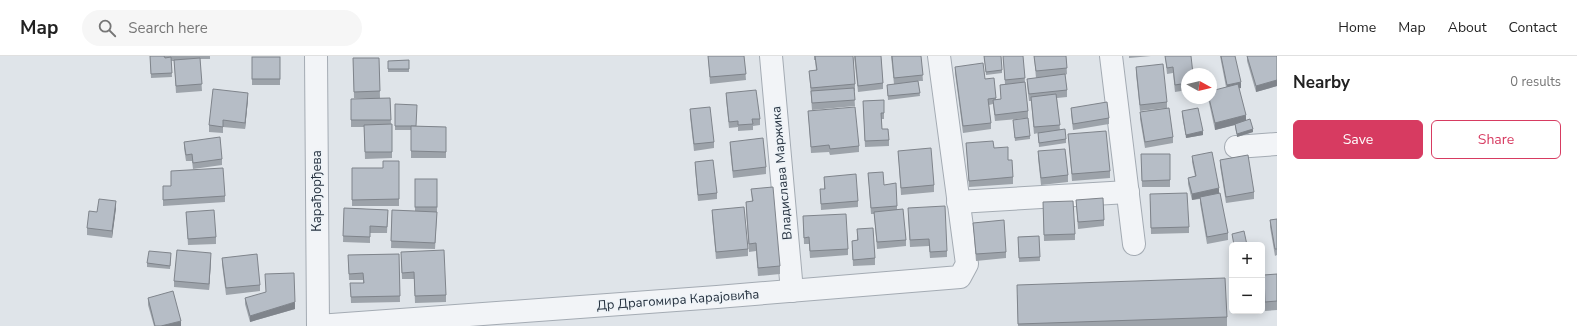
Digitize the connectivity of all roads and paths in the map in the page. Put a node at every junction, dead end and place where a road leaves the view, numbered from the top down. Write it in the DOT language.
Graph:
graph roads {
  1 [pos="316,56"];
  2 [pos="771,56"];
  3 [pos="939,56"];
  4 [pos="1111,56"];
  5 [pos="1277,144"];
  6 [pos="1236,148"];
  7 [pos="1128,192"];
  8 [pos="958,202"];
  9 [pos="1134,244"];
  10 [pos="792,291"];
  11 [pos="318,326"];
  1 -- 11 [label="street, Карађорђева"];
  2 -- 10 [label="street, Владислава Маржика"];
  3 -- 8 [label="street, Др Драгомира Карајовића"];
  4 -- 7 [label="street"];
  5 -- 6 [label="street"];
  7 -- 8 [label="street"];
  7 -- 9 [label="street"];
  8 -- 10 [label="street, Др Драгомира Карајовића"];
  10 -- 11 [label="street, Др Драгомира Карајовића"];
}
